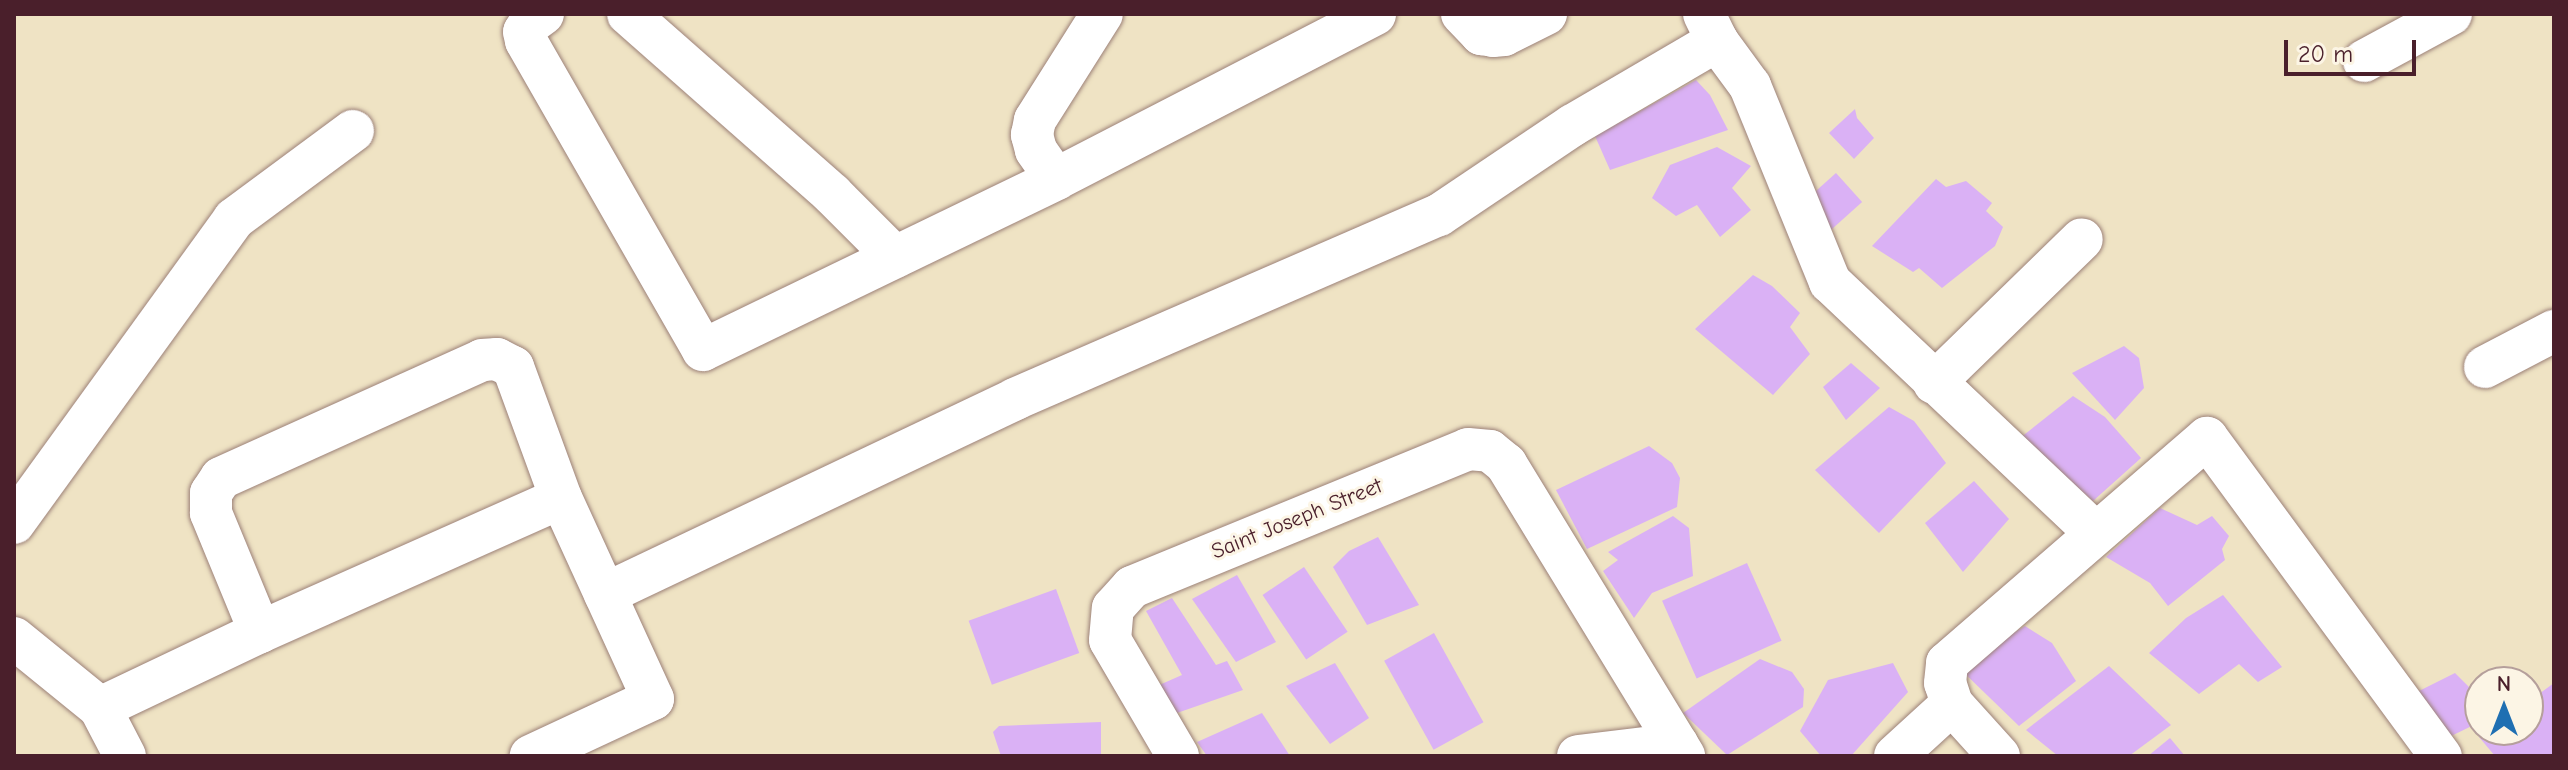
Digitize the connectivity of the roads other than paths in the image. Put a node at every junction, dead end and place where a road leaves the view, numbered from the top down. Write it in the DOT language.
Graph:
graph roads {
  1 [pos="543,14"];
  2 [pos="628,14"];
  3 [pos="1102,14"];
  4 [pos="1375,14"];
  5 [pos="1462,14"];
  6 [pos="1546,14"];
  7 [pos="2451,14"];
  8 [pos="1710,27"];
  9 [pos="2364,61"];
  10 [pos="353,131"];
  11 [pos="1056,179"];
  12 [pos="2082,239"];
  13 [pos="895,257"];
  14 [pos="2554,331"];
  15 [pos="2485,367"];
  16 [pos="1934,383"];
  17 [pos="561,498"];
  18 [pos="14,523"];
  19 [pos="2095,533"];
  20 [pos="605,594"];
  21 [pos="260,632"];
  22 [pos="14,638"];
  23 [pos="1952,704"];
  24 [pos="100,708"];
  25 [pos="1680,750"];
  26 [pos="125,756"];
  27 [pos="531,756"];
  28 [pos="1178,756"];
  29 [pos="1578,756"];
  30 [pos="1895,756"];
  31 [pos="1999,756"];
  32 [pos="2441,756"];
  1 -- 13 [label="street"];
  2 -- 13 [label="street"];
  3 -- 11 [label="street"];
  4 -- 11 [label="street"];
  5 -- 6 [label="street"];
  7 -- 9 [label="street"];
  8 -- 16 [label="street"];
  8 -- 20 [label="street"];
  10 -- 18 [label="street"];
  11 -- 13 [label="street"];
  12 -- 16 [label="street"];
  14 -- 15 [label="street"];
  16 -- 19 [label="street"];
  17 -- 20 [label="street"];
  17 -- 21 [label="street"];
  17 -- 21 [label="street"];
  19 -- 23 [label="street"];
  19 -- 32 [label="street"];
  20 -- 27 [label="street"];
  21 -- 24 [label="street"];
  22 -- 24 [label="street"];
  23 -- 30 [label="street"];
  23 -- 31 [label="street"];
  24 -- 26 [label="street"];
  25 -- 28 [label="street, Saint Joseph Street"];
  25 -- 29 [label="street"];
}
